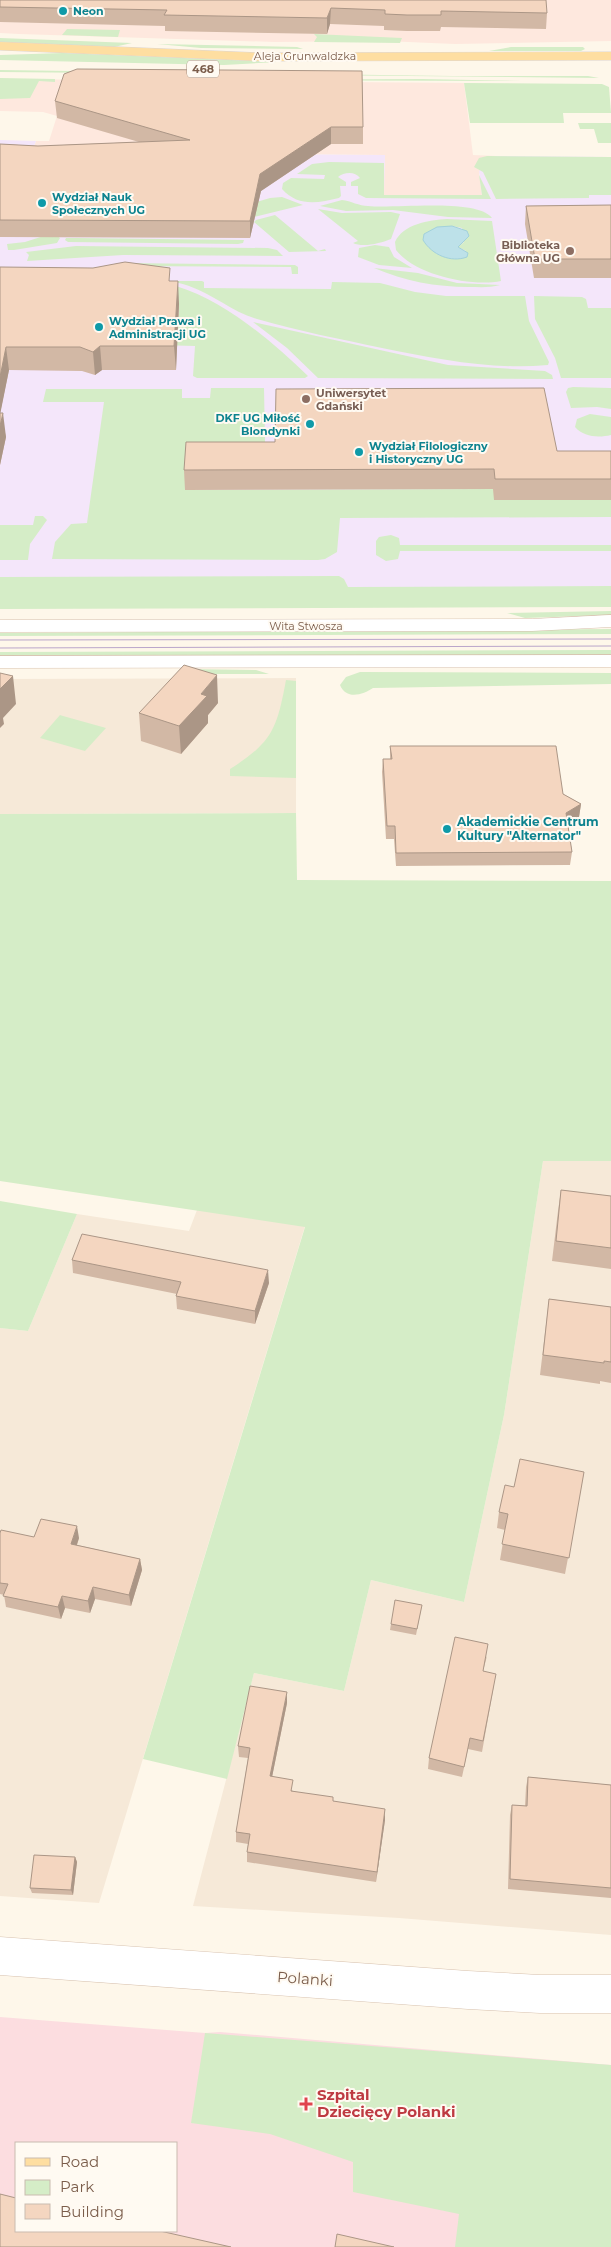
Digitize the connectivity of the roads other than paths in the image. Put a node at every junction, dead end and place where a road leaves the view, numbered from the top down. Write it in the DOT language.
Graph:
graph roads {
  1 [pos="0,46"];
  2 [pos="611,56"];
  3 [pos="611,68"];
  4 [pos="209,69"];
  5 [pos="611,621"];
  6 [pos="0,626"];
  7 [pos="611,661"];
  8 [pos="0,662"];
  9 [pos="0,1956"];
  10 [pos="611,1994"];
  1 -- 2 [label="main road, Aleja Grunwaldzka / 468"];
  3 -- 4 [label="main road, Aleja Grunwaldzka / 468"];
  5 -- 6 [label="street, Wita Stwosza"];
  7 -- 8 [label="street"];
  9 -- 10 [label="street, Polanki"];
}
